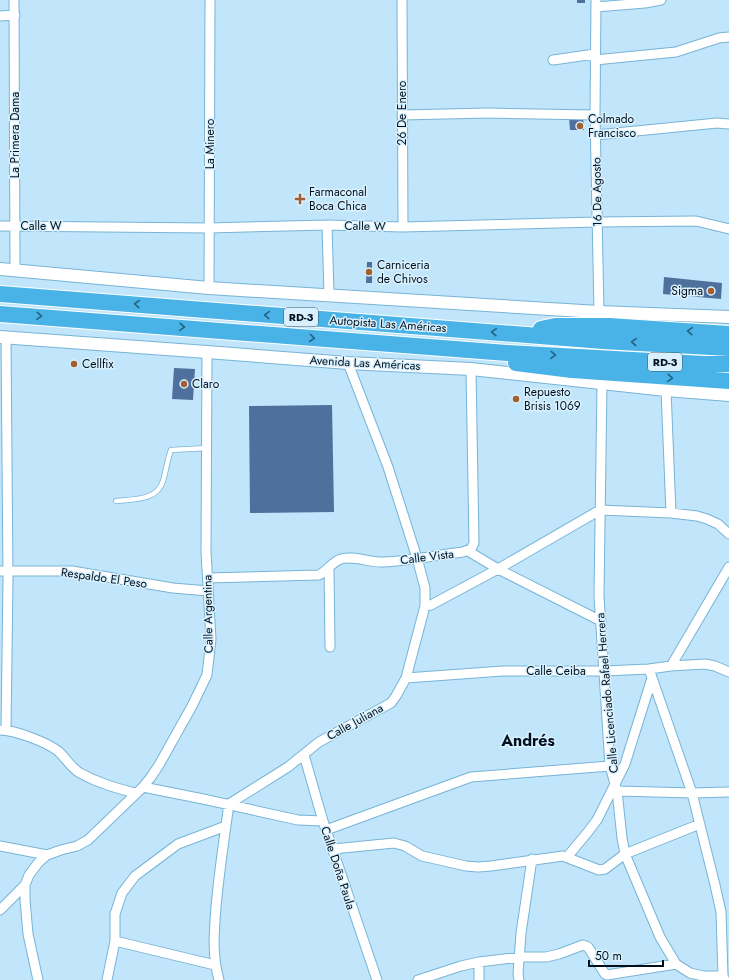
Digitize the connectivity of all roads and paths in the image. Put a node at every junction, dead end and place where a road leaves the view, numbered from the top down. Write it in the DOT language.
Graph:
graph roads {
  1 [pos="14,0"];
  2 [pos="210,0"];
  3 [pos="402,0"];
  4 [pos="660,0"];
  5 [pos="596,3"];
  6 [pos="15,15"];
  7 [pos="0,16"];
  8 [pos="729,37"];
  9 [pos="595,57"];
  10 [pos="553,60"];
  11 [pos="595,114"];
  12 [pos="402,115"];
  13 [pos="729,124"];
  14 [pos="596,135"];
  15 [pos="598,222"];
  16 [pos="328,225"];
  17 [pos="0,226"];
  18 [pos="15,226"];
  19 [pos="403,227"];
  20 [pos="209,228"];
  21 [pos="729,229"];
  22 [pos="0,269"];
  23 [pos="15,271"];
  24 [pos="209,288"];
  25 [pos="0,294"];
  26 [pos="329,295"];
  27 [pos="599,312"];
  28 [pos="0,314"];
  29 [pos="729,316"];
  30 [pos="516,334"];
  31 [pos="729,334"];
  32 [pos="3,338"];
  33 [pos="423,347"];
  34 [pos="729,348"];
  35 [pos="207,352"];
  36 [pos="348,363"];
  37 [pos="729,364"];
  38 [pos="470,369"];
  39 [pos="729,381"];
  40 [pos="602,382"];
  41 [pos="666,390"];
  42 [pos="729,395"];
  43 [pos="207,448"];
  44 [pos="4,496"];
  45 [pos="116,501"];
  46 [pos="600,510"];
  47 [pos="671,513"];
  48 [pos="4,526"];
  49 [pos="729,534"];
  50 [pos="468,551"];
  51 [pos="417,558"];
  52 [pos="329,567"];
  53 [pos="729,567"];
  54 [pos="498,569"];
  55 [pos="4,571"];
  56 [pos="208,578"];
  57 [pos="208,591"];
  58 [pos="425,606"];
  59 [pos="601,621"];
  60 [pos="330,647"];
  61 [pos="672,666"];
  62 [pos="604,671"];
  63 [pos="729,672"];
  64 [pos="650,674"];
  65 [pos="406,678"];
  66 [pos="3,730"];
  67 [pos="304,755"];
  68 [pos="610,766"];
  69 [pos="616,787"];
  70 [pos="139,790"];
  71 [pos="729,792"];
  72 [pos="692,793"];
  73 [pos="229,804"];
  74 [pos="700,824"];
  75 [pos="226,826"];
  76 [pos="324,826"];
  77 [pos="0,846"];
  78 [pos="333,850"];
  79 [pos="625,854"];
  80 [pos="47,855"];
  81 [pos="568,857"];
  82 [pos="532,859"];
  83 [pos="25,885"];
  84 [pos="0,910"];
  85 [pos="115,941"];
  86 [pos="520,957"];
  87 [pos="479,962"];
  88 [pos="676,964"];
  89 [pos="215,965"];
  90 [pos="606,977"];
  91 [pos="724,978"];
  92 [pos="38,980"];
  93 [pos="107,980"];
  94 [pos="219,980"];
  95 [pos="377,980"];
  96 [pos="418,980"];
  97 [pos="479,980"];
  98 [pos="519,980"];
  1 -- 6 [label="street, La Primera Dama"];
  2 -- 20 [label="street, La Minero"];
  3 -- 12 [label="street, 26 De Enero"];
  4 -- 5 [label="street"];
  5 -- 9 [label="street, 16 De Agosto"];
  6 -- 7 [label="street"];
  6 -- 18 [label="street, La Primera Dama"];
  8 -- 9 [label="street"];
  9 -- 10 [label="street"];
  9 -- 11 [label="street, 16 De Agosto"];
  11 -- 12 [label="street"];
  11 -- 14 [label="street, 16 De Agosto"];
  12 -- 19 [label="street, 26 De Enero"];
  13 -- 14 [label="street"];
  14 -- 15 [label="street, 16 De Agosto"];
  15 -- 19 [label="street, Calle W"];
  15 -- 21 [label="street, Calle W"];
  15 -- 27 [label="street, 16 De Agosto"];
  16 -- 19 [label="street, Calle W"];
  16 -- 20 [label="street, Calle W"];
  16 -- 26 [label="street"];
  17 -- 18 [label="street, Calle W"];
  18 -- 20 [label="street, Calle W"];
  18 -- 23 [label="street, La Primera Dama"];
  20 -- 24 [label="street, La Minero"];
  22 -- 23 [label="street"];
  23 -- 24 [label="street"];
  24 -- 26 [label="street"];
  30 -- 25 [label="highway, Autopista Las Américas / RD-3, one-way"];
  26 -- 27 [label="street"];
  27 -- 29 [label="street"];
  28 -- 33 [label="highway, Autopista Las Américas / RD-3, one-way"];
  31 -- 30 [label="highway, one-way"];
  34 -- 30 [label="highway, Autopista Las Américas / RD-3, one-way"];
  32 -- 35 [label="street, Avenida Las Américas"];
  32 -- 44 [label="street"];
  33 -- 37 [label="highway, Autopista Las Américas / RD-3, one-way"];
  33 -- 39 [label="highway, one-way"];
  35 -- 36 [label="street, Avenida Las Américas"];
  35 -- 43 [label="street, Calle Argentina"];
  36 -- 38 [label="street, Avenida Las Américas"];
  36 -- 51 [label="street, Calle Juliana"];
  38 -- 40 [label="street, Avenida Las Américas"];
  38 -- 50 [label="street, Calle Vista"];
  40 -- 41 [label="street, Avenida Las Américas"];
  40 -- 46 [label="street, Calle Licenciado Rafael Herrera"];
  41 -- 42 [label="street, Avenida Las Américas"];
  41 -- 47 [label="street"];
  43 -- 45 [label="lane"];
  43 -- 56 [label="street, Calle Argentina"];
  44 -- 48 [label="street"];
  46 -- 47 [label="street"];
  46 -- 54 [label="street"];
  46 -- 59 [label="street, Calle Licenciado Rafael Herrera"];
  47 -- 49 [label="street"];
  48 -- 55 [label="street"];
  50 -- 51 [label="street, Calle Vista"];
  50 -- 54 [label="street"];
  51 -- 52 [label="street, Calle Vista"];
  51 -- 58 [label="street, Calle Juliana"];
  52 -- 56 [label="street, Calle Vista"];
  52 -- 60 [label="street"];
  53 -- 61 [label="street"];
  54 -- 58 [label="street"];
  54 -- 59 [label="street"];
  55 -- 57 [label="street, Respaldo El Peso"];
  55 -- 66 [label="street"];
  56 -- 57 [label="street, Calle Argentina"];
  57 -- 70 [label="street, Calle Argentina"];
  58 -- 65 [label="street, Calle Juliana"];
  59 -- 62 [label="street, Calle Licenciado Rafael Herrera"];
  61 -- 63 [label="street, Calle Ceiba"];
  61 -- 64 [label="street, Calle Ceiba"];
  62 -- 64 [label="street, Calle Ceiba"];
  62 -- 65 [label="street, Calle Ceiba"];
  62 -- 68 [label="street, Calle Licenciado Rafael Herrera"];
  64 -- 69 [label="street"];
  64 -- 72 [label="street"];
  65 -- 67 [label="street, Calle Juliana"];
  66 -- 70 [label="street"];
  67 -- 73 [label="street, Calle Juliana"];
  67 -- 76 [label="street, Calle Doña Paula"];
  68 -- 69 [label="street, Calle Licenciado Rafael Herrera"];
  68 -- 76 [label="street"];
  69 -- 72 [label="street"];
  69 -- 79 [label="street, Calle Licenciado Rafael Herrera"];
  69 -- 81 [label="street"];
  70 -- 73 [label="street"];
  70 -- 80 [label="street, Calle Argentina"];
  71 -- 72 [label="street"];
  72 -- 74 [label="street"];
  73 -- 75 [label="street"];
  73 -- 76 [label="street"];
  74 -- 79 [label="street"];
  74 -- 91 [label="street"];
  75 -- 85 [label="street"];
  75 -- 89 [label="street"];
  76 -- 78 [label="street, Calle Doña Paula"];
  77 -- 80 [label="street"];
  78 -- 82 [label="street"];
  78 -- 95 [label="street, Calle Doña Paula"];
  79 -- 81 [label="street"];
  79 -- 88 [label="street, Calle Licenciado Rafael Herrera"];
  80 -- 83 [label="street"];
  81 -- 82 [label="street"];
  82 -- 86 [label="street"];
  83 -- 84 [label="street"];
  83 -- 92 [label="street"];
  85 -- 89 [label="street"];
  85 -- 93 [label="street"];
  86 -- 87 [label="street"];
  86 -- 90 [label="street"];
  86 -- 98 [label="street"];
  87 -- 96 [label="street"];
  87 -- 97 [label="street"];
  88 -- 90 [label="street"];
  88 -- 91 [label="street, Calle Licenciado Rafael Herrera"];
  89 -- 94 [label="street"];
}
